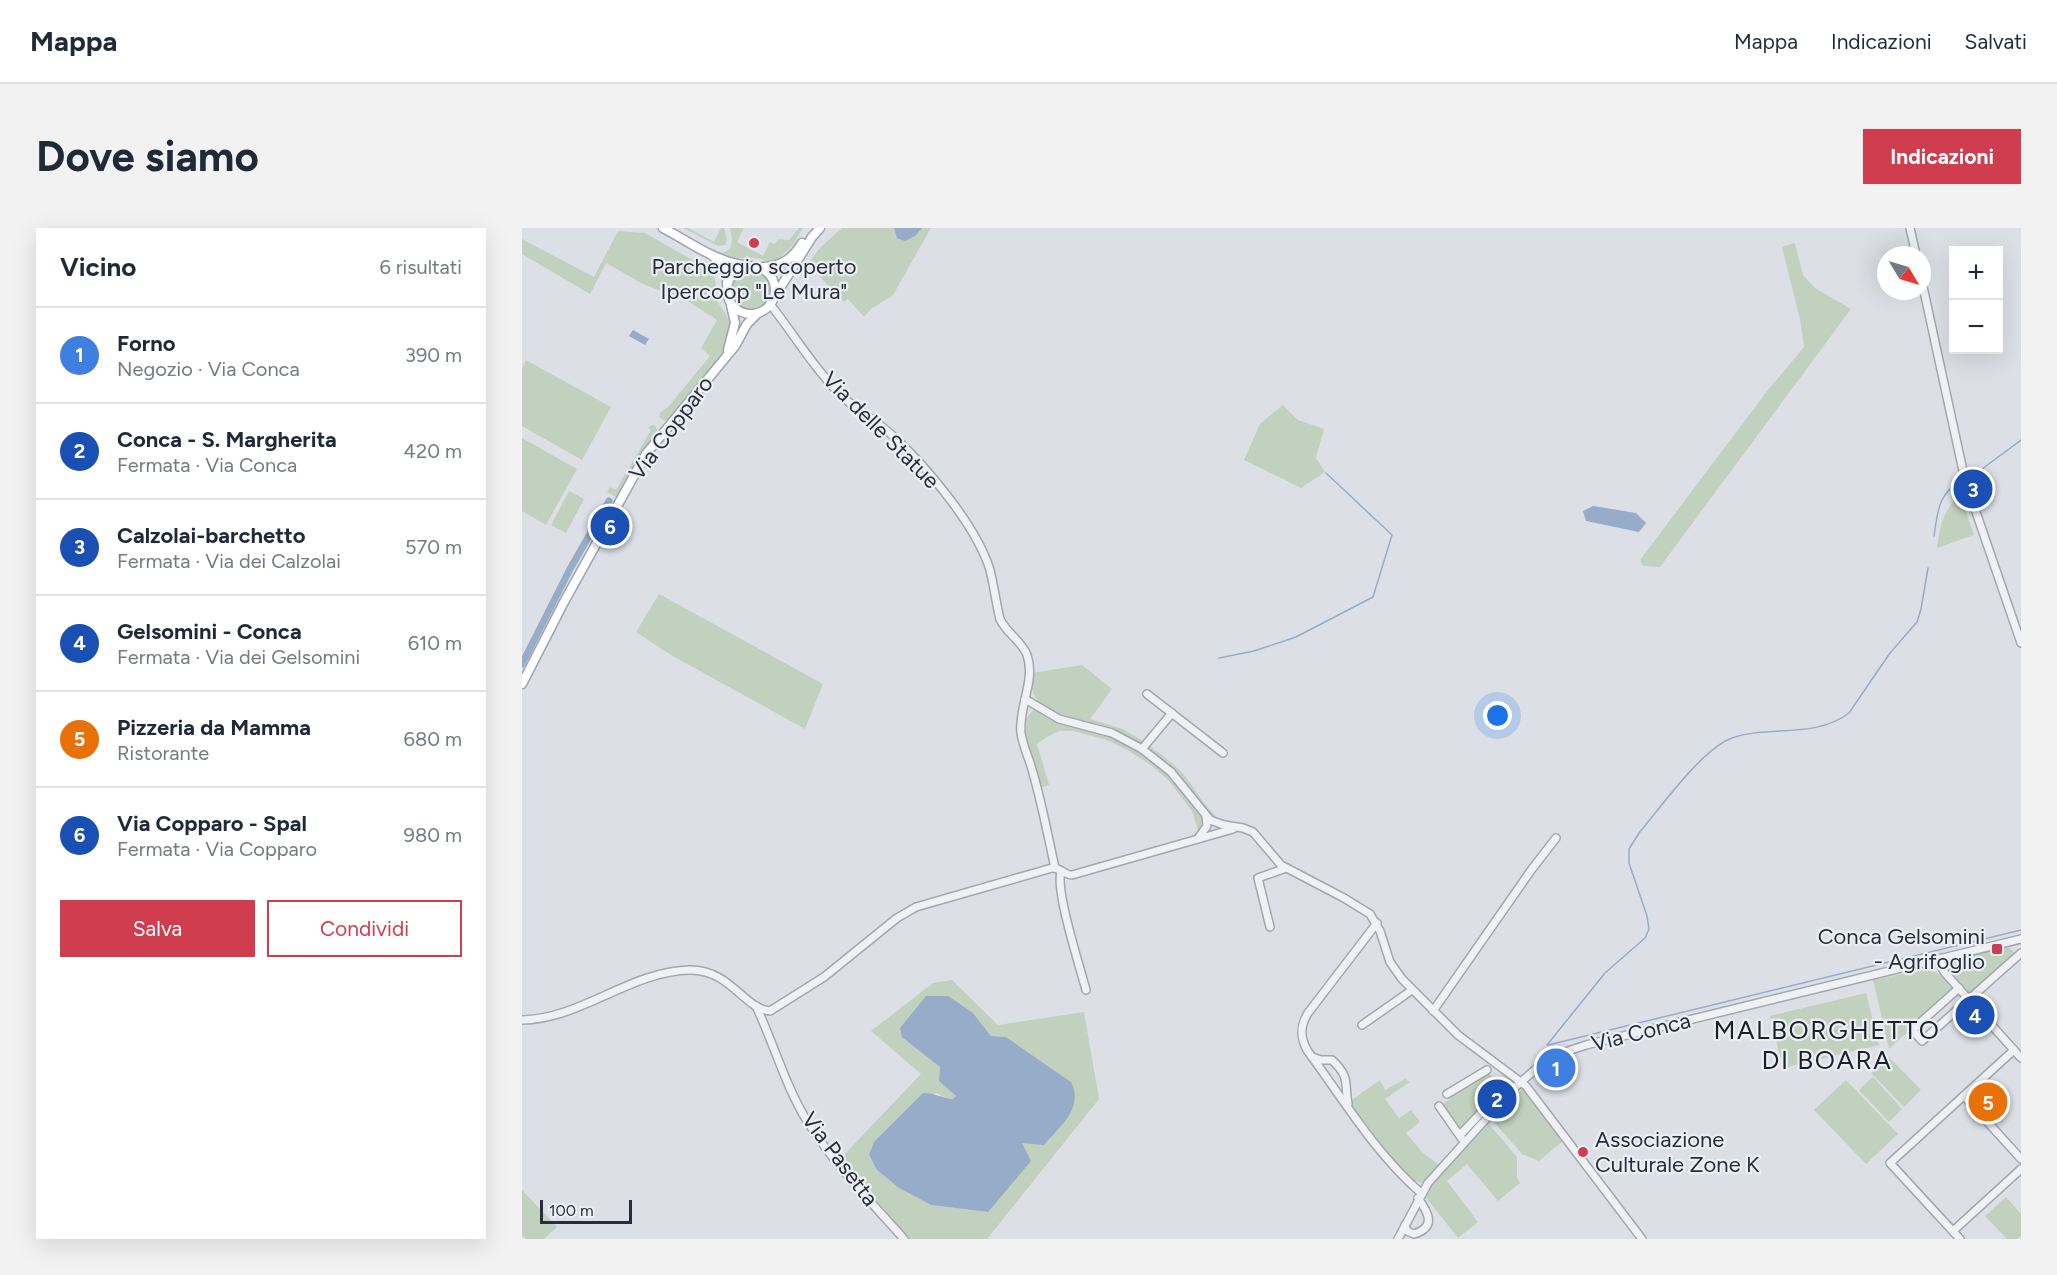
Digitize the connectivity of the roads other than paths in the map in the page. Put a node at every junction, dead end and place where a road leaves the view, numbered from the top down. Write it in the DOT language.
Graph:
graph roads {
  1 [pos="663,228"];
  2 [pos="813,228"];
  3 [pos="820,228"];
  4 [pos="1910,228"];
  5 [pos="1914,246"];
  6 [pos="711,254"];
  7 [pos="749,265"];
  8 [pos="760,267"];
  9 [pos="727,284"];
  10 [pos="772,300"];
  11 [pos="1926,300"];
  12 [pos="730,302"];
  13 [pos="758,313"];
  14 [pos="720,363"];
  15 [pos="2021,643"];
  16 [pos="522,684"];
  17 [pos="1147,694"];
  18 [pos="1025,699"];
  19 [pos="1172,713"];
  20 [pos="1142,749"];
  21 [pos="1223,753"];
  22 [pos="1214,824"];
  23 [pos="1242,828"];
  24 [pos="1214,833"];
  25 [pos="1200,837"];
  26 [pos="1556,838"];
  27 [pos="1286,868"];
  28 [pos="1058,870"];
  29 [pos="1377,923"];
  30 [pos="1270,927"];
  31 [pos="2020,939"];
  32 [pos="2021,953"];
  33 [pos="1941,958"];
  34 [pos="1959,988"];
  35 [pos="1086,990"];
  36 [pos="1412,990"];
  37 [pos="1969,1000"];
  38 [pos="756,1006"];
  39 [pos="1433,1011"];
  40 [pos="522,1020"];
  41 [pos="1362,1025"];
  42 [pos="2014,1050"];
  43 [pos="1311,1056"];
  44 [pos="2021,1058"];
  45 [pos="1487,1070"];
  46 [pos="1521,1081"];
  47 [pos="1447,1094"];
  48 [pos="1964,1096"];
  49 [pos="1496,1097"];
  50 [pos="1439,1106"];
  51 [pos="1348,1107"];
  52 [pos="1462,1139"];
  53 [pos="2021,1158"];
  54 [pos="2021,1169"];
  55 [pos="1419,1196"];
  56 [pos="1405,1225"];
  57 [pos="1953,1232"];
  58 [pos="904,1239"];
  59 [pos="1398,1239"];
  60 [pos="1642,1239"];
  61 [pos="1960,1239"];
  1 -- 6 [label="main road"];
  2 -- 8 [label="main road"];
  3 -- 10 [label="main road"];
  4 -- 5 [label="street"];
  6 -- 7 [label="main road"];
  6 -- 9 [label="main road, Via Copparo"];
  7 -- 8 [label="main road"];
  7 -- 9 [label="main road"];
  8 -- 10 [label="main road"];
  9 -- 12 [label="main road, Via Copparo"];
  10 -- 13 [label="main road, Via Copparo"];
  10 -- 18 [label="street, Via delle Statue"];
  11 -- 15 [label="street"];
  12 -- 13 [label="main road"];
  12 -- 14 [label="main road, Via Copparo"];
  13 -- 14 [label="main road, Via Copparo"];
  14 -- 16 [label="main road, Via Copparo"];
  17 -- 19 [label="street"];
  18 -- 20 [label="street"];
  18 -- 28 [label="street, Via delle Statue"];
  19 -- 20 [label="street"];
  19 -- 21 [label="street"];
  20 -- 22 [label="street"];
  22 -- 23 [label="street"];
  22 -- 24 [label="street"];
  22 -- 25 [label="street"];
  23 -- 24 [label="street"];
  23 -- 27 [label="street"];
  24 -- 25 [label="street"];
  25 -- 28 [label="street"];
  26 -- 39 [label="street"];
  27 -- 29 [label="street"];
  27 -- 30 [label="street"];
  28 -- 35 [label="street, Via delle Statue"];
  28 -- 38 [label="street"];
  29 -- 36 [label="street"];
  29 -- 43 [label="street"];
  31 -- 32 [label="street"];
  31 -- 33 [label="street, Via Conca"];
  32 -- 37 [label="street"];
  33 -- 34 [label="street"];
  33 -- 46 [label="street, Via Conca"];
  34 -- 37 [label="street"];
  34 -- 37 [label="street"];
  36 -- 39 [label="street"];
  36 -- 41 [label="street"];
  37 -- 42 [label="street"];
  38 -- 40 [label="street"];
  38 -- 58 [label="street, Via Pasetta"];
  39 -- 46 [label="street"];
  42 -- 44 [label="street"];
  42 -- 48 [label="street"];
  43 -- 51 [label="street"];
  43 -- 51 [label="street"];
  45 -- 47 [label="street"];
  46 -- 52 [label="street, Via Conca"];
  46 -- 60 [label="street"];
  48 -- 53 [label="street"];
  48 -- 57 [label="street"];
  49 -- 52 [label="street"];
  50 -- 52 [label="street"];
  51 -- 55 [label="street"];
  52 -- 55 [label="street, Via Conca"];
  54 -- 57 [label="street"];
  55 -- 56 [label="street, Via Conca"];
  55 -- 56 [label="street"];
  56 -- 59 [label="street, Via Conca"];
  57 -- 61 [label="street"];
}
